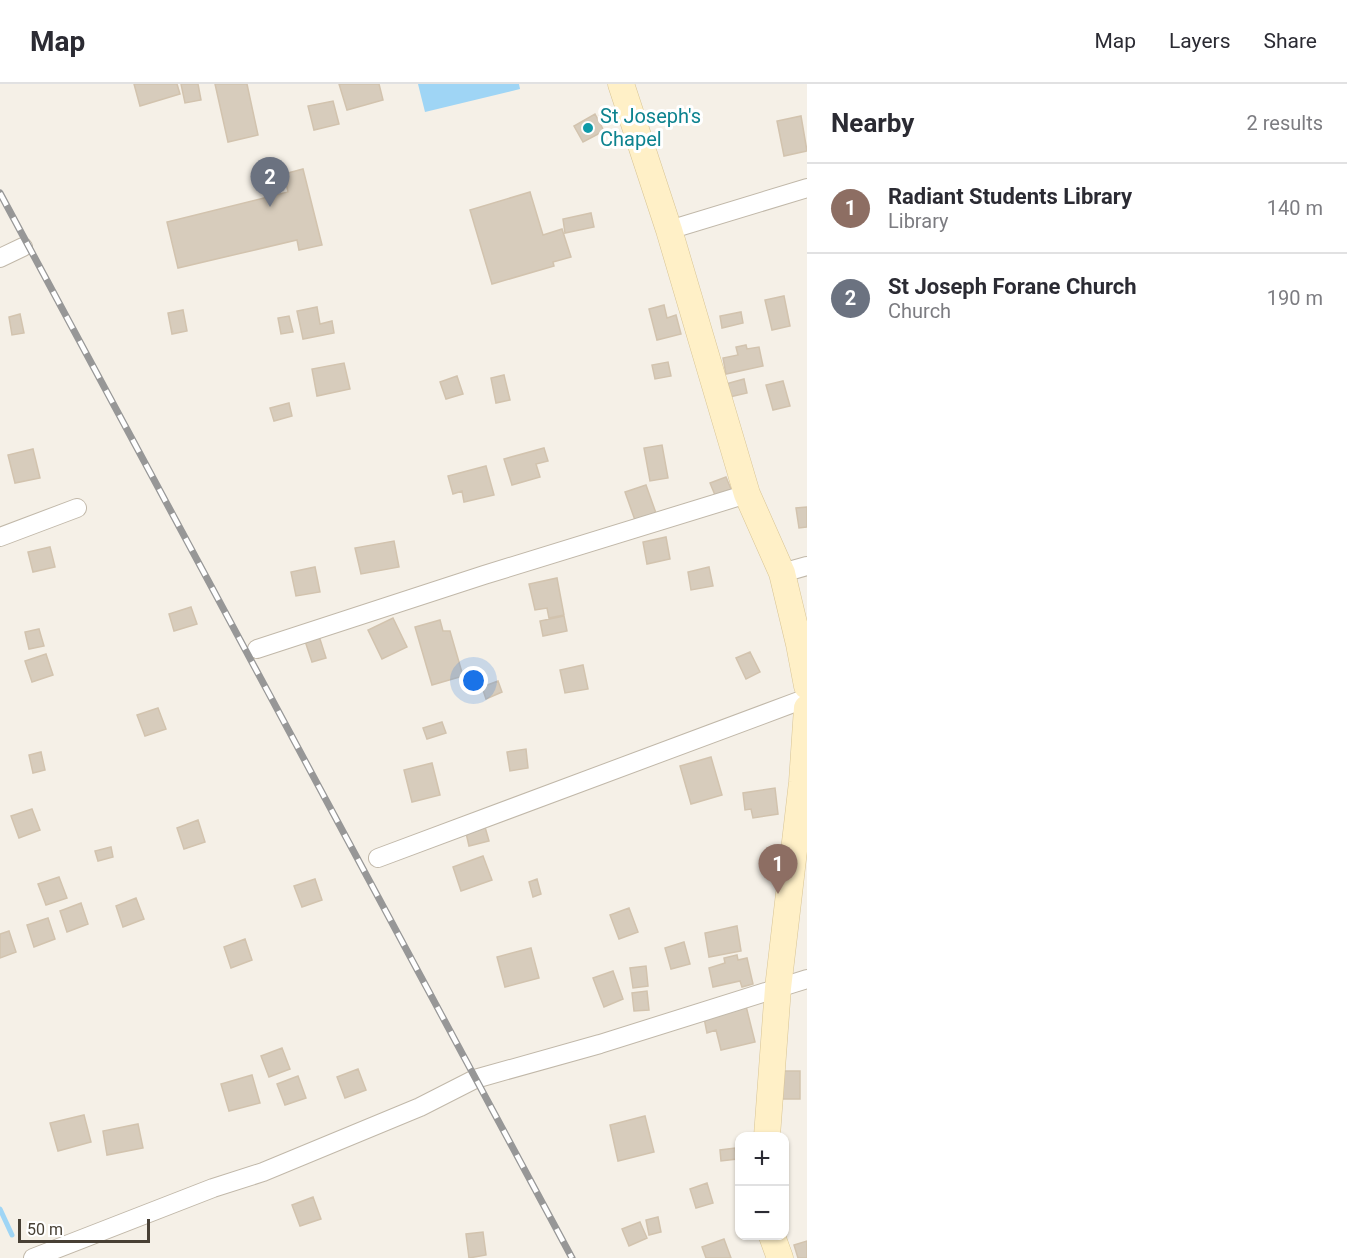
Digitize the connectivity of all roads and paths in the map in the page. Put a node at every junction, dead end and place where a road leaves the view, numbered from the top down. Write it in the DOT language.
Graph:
graph roads {
  1 [pos="621,84"];
  2 [pos="807,188"];
  3 [pos="669,230"];
  4 [pos="23,247"];
  5 [pos="0,258"];
  6 [pos="747,494"];
  7 [pos="77,508"];
  8 [pos="0,537"];
  9 [pos="807,566"];
  10 [pos="782,573"];
  11 [pos="256,649"];
  12 [pos="807,686"];
  13 [pos="807,698"];
  14 [pos="807,708"];
  15 [pos="803,813"];
  16 [pos="378,858"];
  17 [pos="807,979"];
  18 [pos="777,988"];
  19 [pos="767,1132"];
  20 [pos="773,1240"];
  21 [pos="36,1257"];
  22 [pos="780,1258"];
  1 -- 3 [label="main road"];
  2 -- 3 [label="street"];
  3 -- 6 [label="main road"];
  4 -- 5 [label="street"];
  6 -- 10 [label="main road"];
  6 -- 11 [label="street"];
  7 -- 8 [label="street"];
  9 -- 10 [label="street"];
  10 -- 12 [label="main road"];
  13 -- 16 [label="street"];
  14 -- 15 [label="main road"];
  15 -- 18 [label="main road"];
  17 -- 18 [label="street"];
  18 -- 19 [label="main road"];
  18 -- 21 [label="street"];
  20 -- 22 [label="main road"];
}
